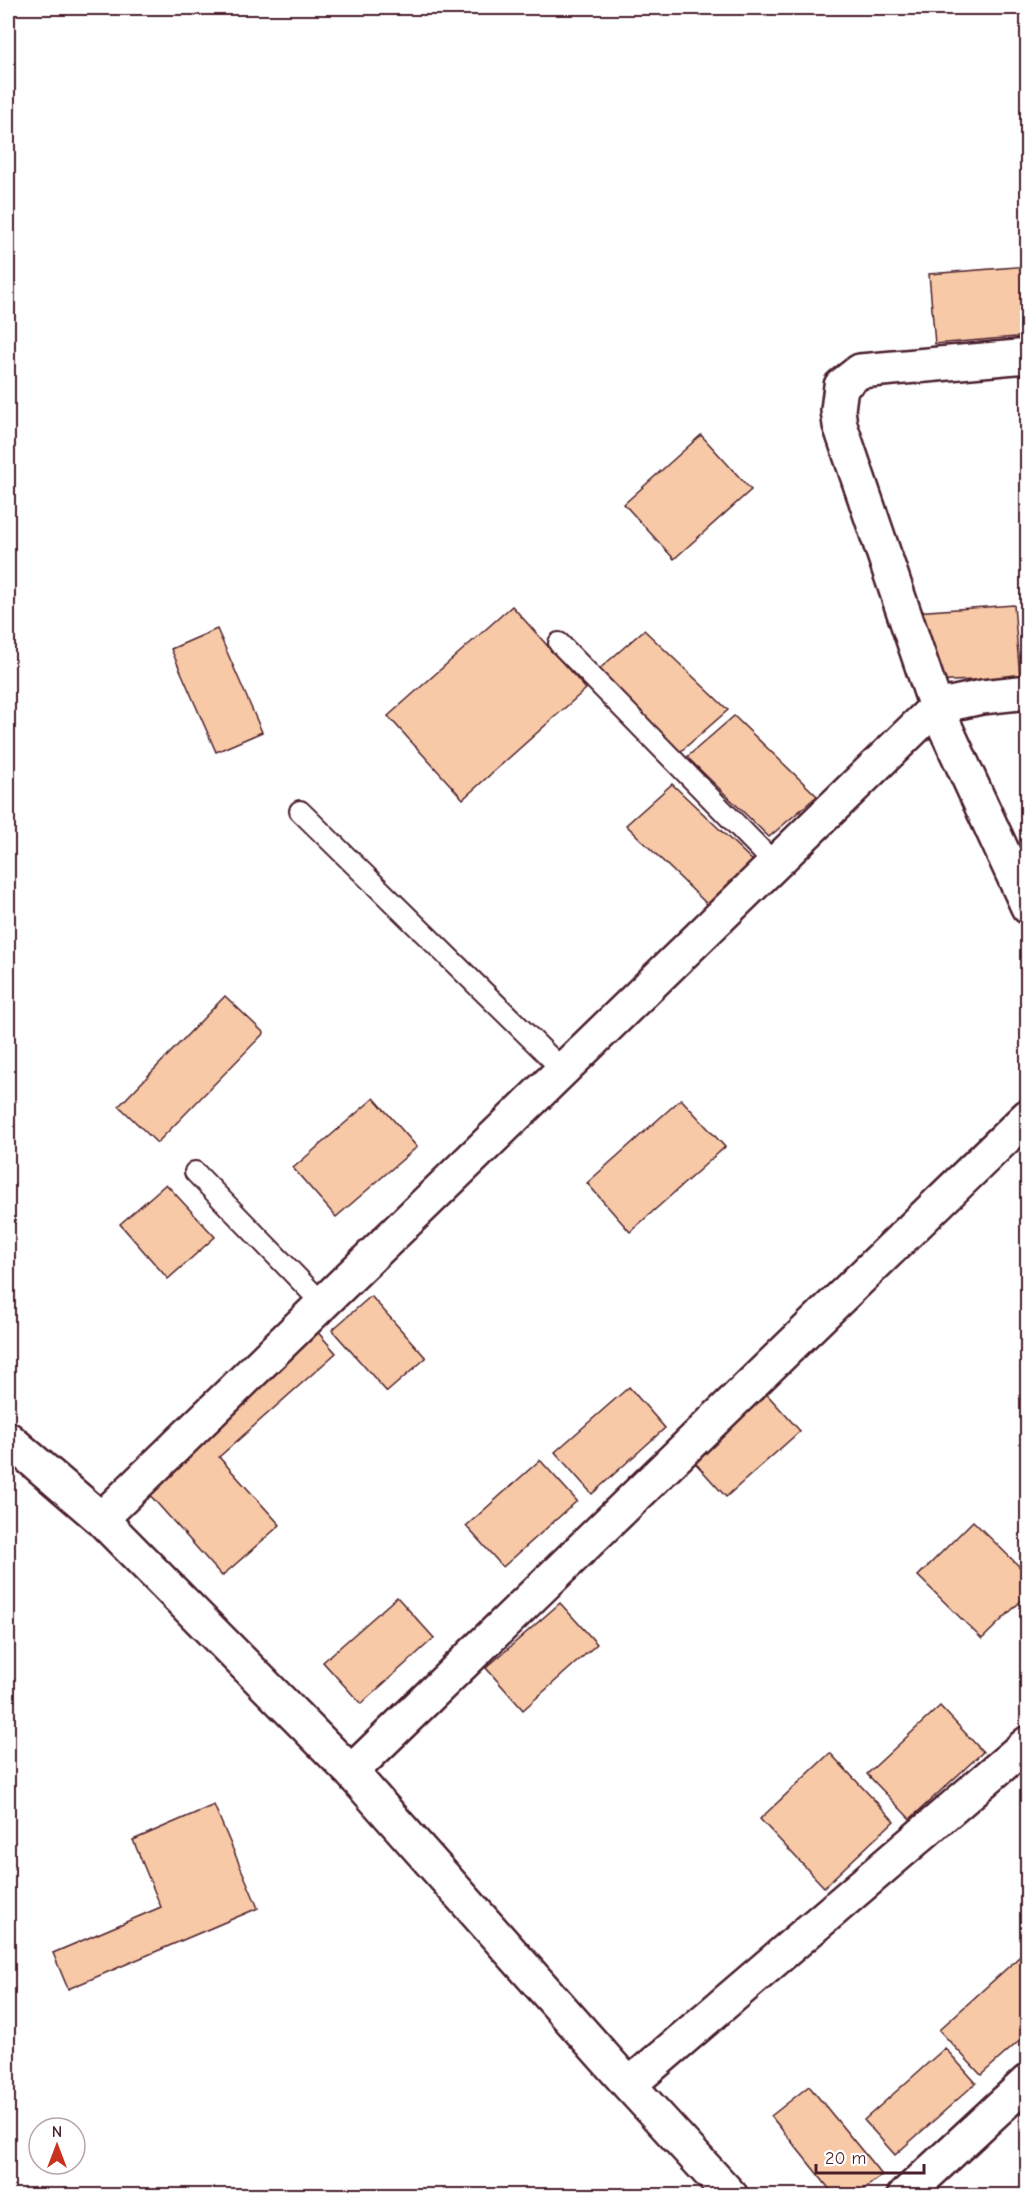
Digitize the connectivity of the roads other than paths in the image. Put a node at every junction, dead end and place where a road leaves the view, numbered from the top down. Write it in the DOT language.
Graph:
graph roads {
  1 [pos="1028,356"];
  2 [pos="559,643"];
  3 [pos="1028,692"];
  4 [pos="936,707"];
  5 [pos="300,811"];
  6 [pos="775,864"];
  7 [pos="1028,907"];
  8 [pos="563,1071"];
  9 [pos="1028,1116"];
  10 [pos="195,1172"];
  11 [pos="322,1304"];
  12 [pos="8,1438"];
  13 [pos="101,1519"];
  14 [pos="1028,1743"];
  15 [pos="351,1772"];
  16 [pos="1028,2081"];
  17 [pos="629,2085"];
  18 [pos="731,2196"];
  19 [pos="904,2196"];
  1 -- 4 [label="street"];
  2 -- 6 [label="lane"];
  3 -- 4 [label="street"];
  4 -- 6 [label="street"];
  4 -- 7 [label="street"];
  5 -- 8 [label="lane"];
  6 -- 8 [label="street"];
  8 -- 11 [label="street"];
  9 -- 15 [label="street"];
  10 -- 11 [label="lane"];
  11 -- 13 [label="street"];
  12 -- 13 [label="street"];
  13 -- 15 [label="street"];
  14 -- 17 [label="street"];
  15 -- 17 [label="street"];
  16 -- 19 [label="street"];
  17 -- 18 [label="street"];
}
